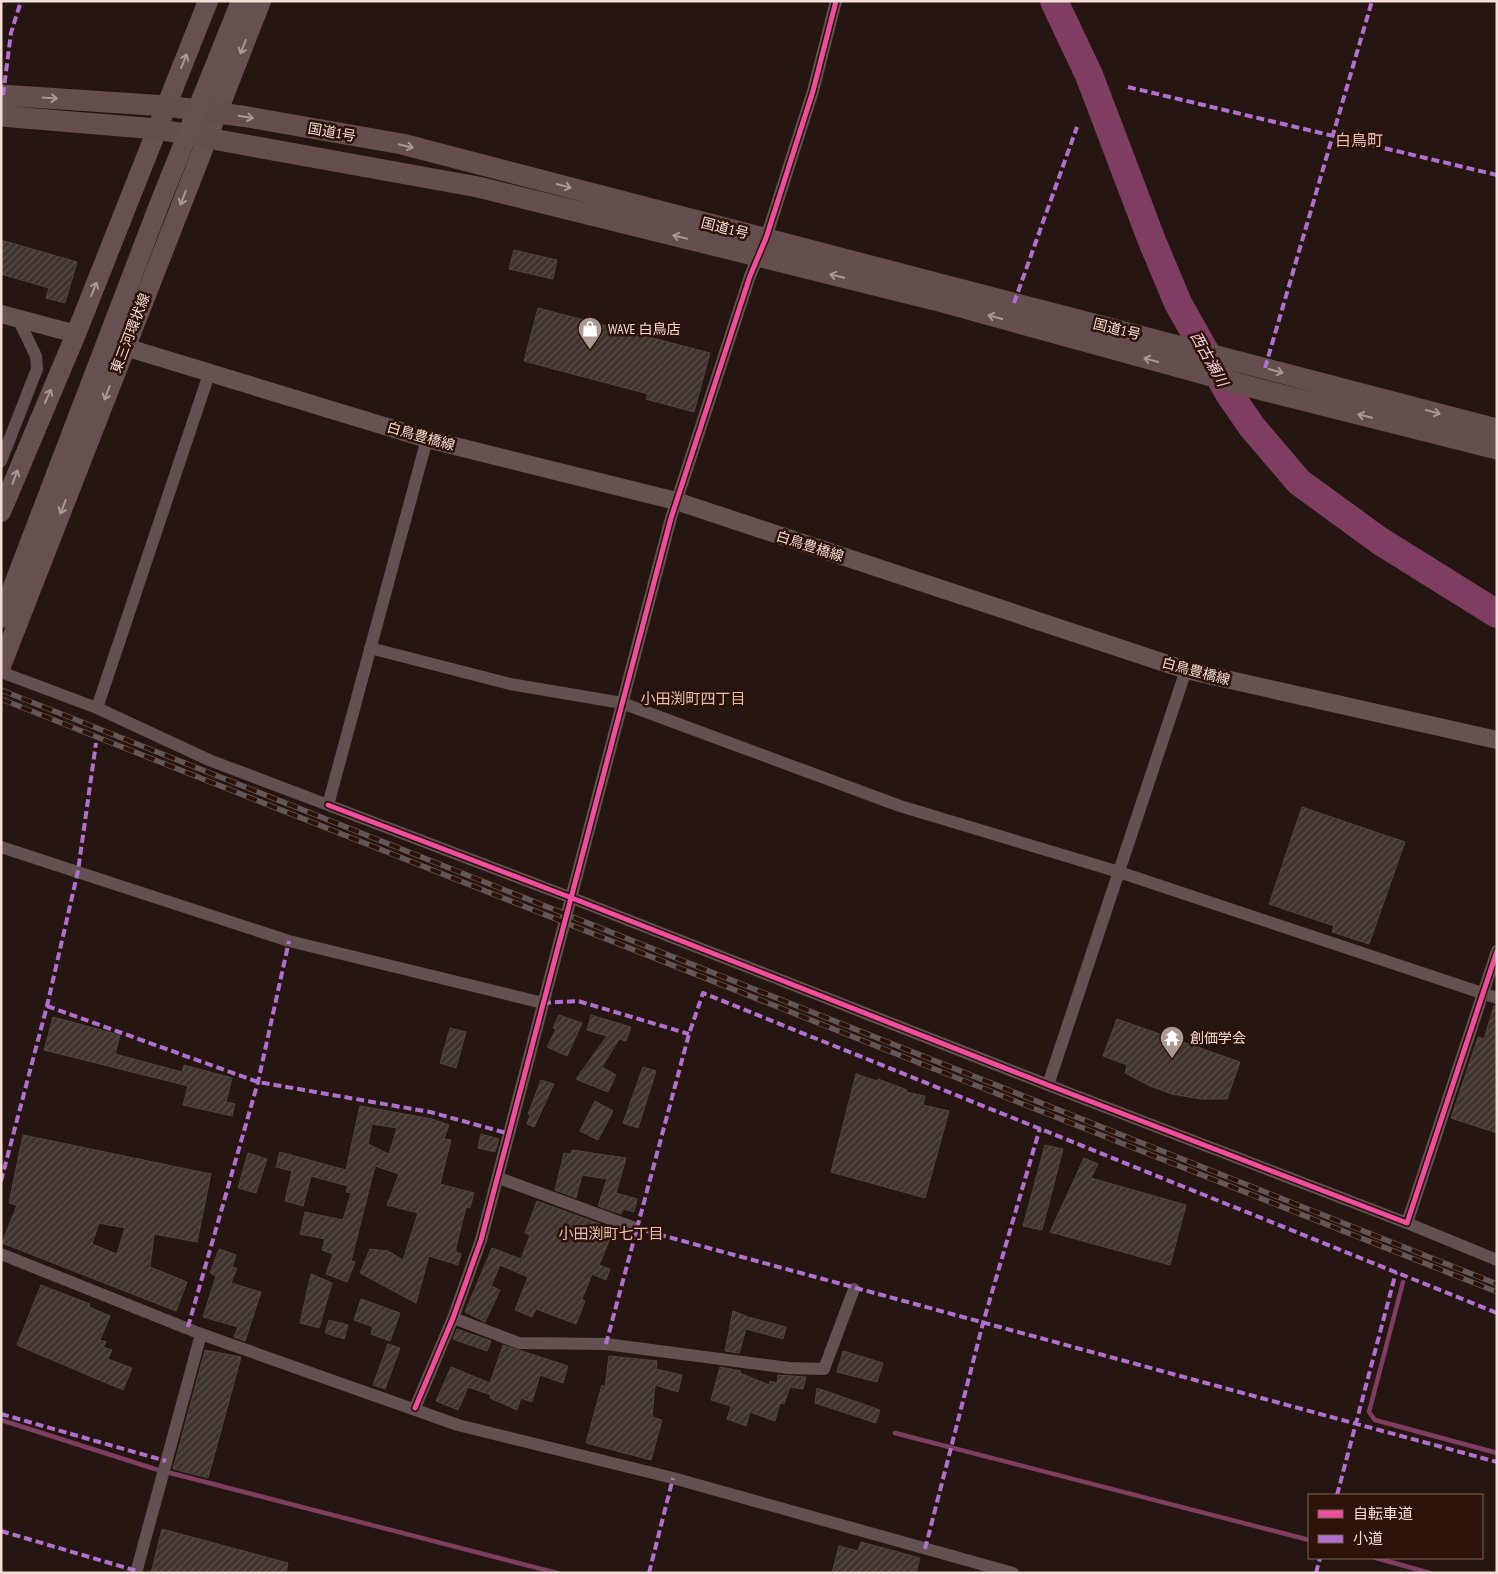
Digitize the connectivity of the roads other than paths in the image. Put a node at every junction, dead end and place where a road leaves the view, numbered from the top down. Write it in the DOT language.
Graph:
graph roads {
  1 [pos="208,1"];
  2 [pos="241,1"];
  3 [pos="261,1"];
  4 [pos="836,1"];
  5 [pos="1,95"];
  6 [pos="167,106"];
  7 [pos="216,113"];
  8 [pos="1,116"];
  9 [pos="157,129"];
  10 [pos="207,136"];
  11 [pos="762,248"];
  12 [pos="1,314"];
  13 [pos="18,318"];
  14 [pos="76,334"];
  15 [pos="125,347"];
  16 [pos="210,371"];
  17 [pos="1497,429"];
  18 [pos="427,439"];
  19 [pos="1497,449"];
  20 [pos="1,461"];
  21 [pos="676,501"];
  22 [pos="1,512"];
  23 [pos="1,618"];
  24 [pos="370,648"];
  25 [pos="1,666"];
  26 [pos="1186,670"];
  27 [pos="1,672"];
  28 [pos="622,703"];
  29 [pos="97,708"];
  30 [pos="1497,740"];
  31 [pos="328,805"];
  32 [pos="1,847"];
  33 [pos="1119,872"];
  34 [pos="572,898"];
  35 [pos="1497,951"];
  36 [pos="1482,993"];
  37 [pos="1497,998"];
  38 [pos="543,1004"];
  39 [pos="1048,1085"];
  40 [pos="499,1178"];
  41 [pos="1407,1223"];
  42 [pos="635,1228"];
  43 [pos="1,1254"];
  44 [pos="1497,1260"];
  45 [pos="854,1289"];
  46 [pos="453,1318"];
  47 [pos="201,1334"];
  48 [pos="415,1408"];
  49 [pos="136,1573"];
  50 [pos="1013,1573"];
  6 -- 1 [label="main road, one-way"];
  2 -- 23 [label="main road, 東三河環状線, bridge"];
  3 -- 7 [label="main road, 東三河環状線, one-way"];
  4 -- 11 [label="street"];
  5 -- 6 [label="highway, 国道1号, one-way"];
  6 -- 7 [label="highway, 国道1号"];
  6 -- 9 [label="main road"];
  7 -- 10 [label="main road, 東三河環状線"];
  7 -- 11 [label="highway, 国道1号, one-way"];
  8 -- 9 [label="highway, 国道1号"];
  9 -- 10 [label="highway, 国道1号"];
  14 -- 9 [label="main road, one-way"];
  11 -- 10 [label="highway, 国道1号, one-way"];
  10 -- 15 [label="main road, 東三河環状線, one-way"];
  11 -- 17 [label="highway, 国道1号, one-way"];
  19 -- 11 [label="highway, 国道1号, one-way"];
  11 -- 21 [label="street"];
  12 -- 13 [label="main road"];
  13 -- 14 [label="main road"];
  13 -- 20 [label="street"];
  22 -- 14 [label="main road, one-way"];
  15 -- 16 [label="main road, 白鳥豊橋線"];
  15 -- 25 [label="main road, 東三河環状線, one-way"];
  16 -- 18 [label="main road, 白鳥豊橋線"];
  16 -- 29 [label="street"];
  18 -- 21 [label="main road, 白鳥豊橋線"];
  18 -- 24 [label="street"];
  21 -- 26 [label="main road, 白鳥豊橋線"];
  21 -- 28 [label="street"];
  24 -- 28 [label="street"];
  24 -- 31 [label="street"];
  26 -- 30 [label="main road, 白鳥豊橋線"];
  26 -- 33 [label="street"];
  27 -- 29 [label="street"];
  28 -- 33 [label="street"];
  28 -- 34 [label="street"];
  29 -- 31 [label="street"];
  31 -- 34 [label="street"];
  32 -- 38 [label="street"];
  33 -- 36 [label="street"];
  33 -- 39 [label="street"];
  34 -- 38 [label="street"];
  34 -- 39 [label="street"];
  35 -- 36 [label="street"];
  36 -- 37 [label="street"];
  36 -- 41 [label="street"];
  38 -- 40 [label="street"];
  39 -- 41 [label="street"];
  40 -- 42 [label="street"];
  40 -- 46 [label="street"];
  41 -- 44 [label="street"];
  43 -- 47 [label="street"];
  45 -- 46 [label="street"];
  46 -- 48 [label="street"];
  47 -- 48 [label="street"];
  47 -- 49 [label="street"];
  48 -- 50 [label="street"];
}
